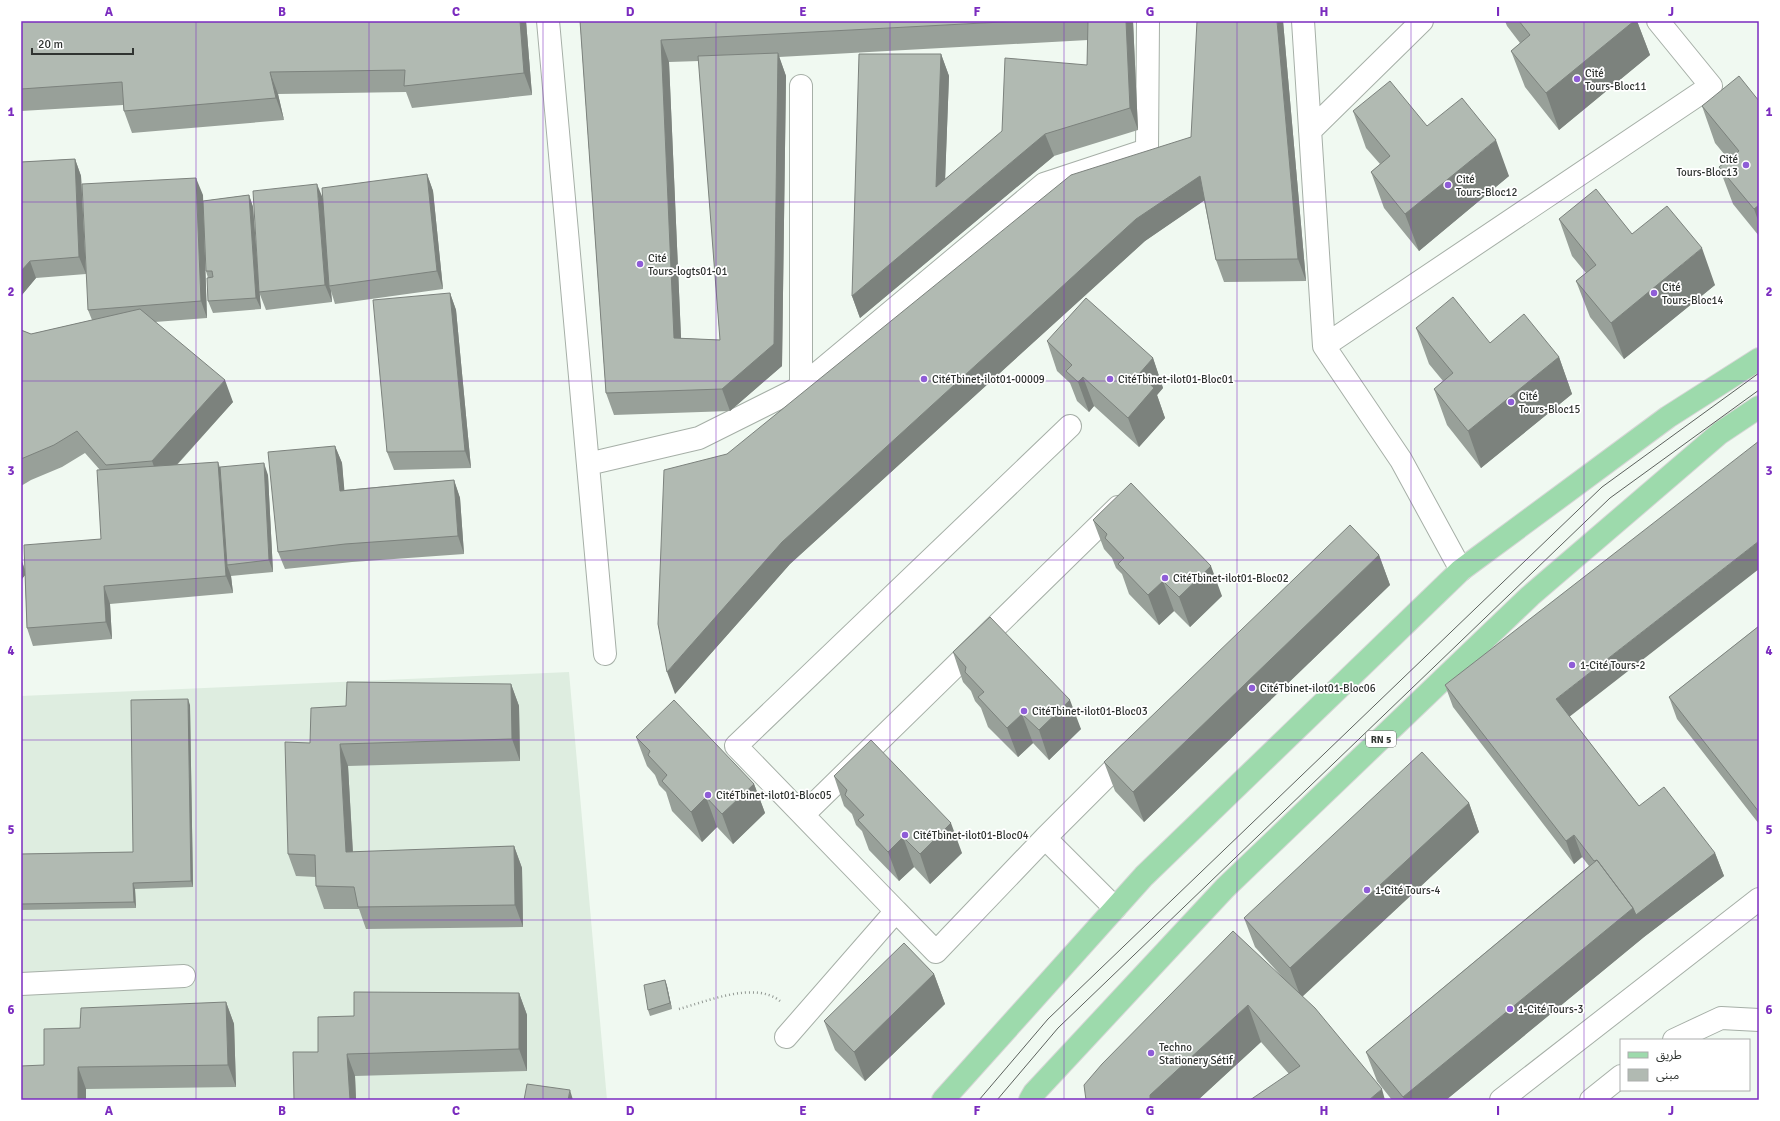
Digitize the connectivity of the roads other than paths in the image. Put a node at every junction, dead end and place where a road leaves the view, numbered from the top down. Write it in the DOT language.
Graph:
graph roads {
  1 [pos="548,21"];
  2 [pos="1148,21"];
  3 [pos="1303,21"];
  4 [pos="1422,21"];
  5 [pos="1658,21"];
  6 [pos="801,86"];
  7 [pos="1310,132"];
  8 [pos="1324,346"];
  9 [pos="1759,359"];
  10 [pos="801,387"];
  11 [pos="1759,407"];
  12 [pos="1070,426"];
  13 [pos="588,464"];
  14 [pos="1134,491"];
  15 [pos="1461,570"];
  16 [pos="605,654"];
  17 [pos="1145,737"];
  18 [pos="803,815"];
  19 [pos="1045,838"];
  20 [pos="1759,899"];
  21 [pos="1115,908"];
  22 [pos="896,911"];
  23 [pos="184,976"];
  24 [pos="21,984"];
  25 [pos="1759,1020"];
  26 [pos="786,1037"];
  27 [pos="1676,1039"];
  28 [pos="1620,1077"];
  29 [pos="943,1100"];
  30 [pos="1030,1100"];
  31 [pos="1501,1100"];
  32 [pos="1592,1100"];
  1 -- 13 [label="street"];
  2 -- 10 [label="street"];
  3 -- 7 [label="street"];
  4 -- 7 [label="street"];
  5 -- 8 [label="street"];
  6 -- 10 [label="street"];
  7 -- 8 [label="street"];
  8 -- 15 [label="street"];
  9 -- 15 [label="main road"];
  10 -- 13 [label="street"];
  11 -- 30 [label="main road, RN 5"];
  12 -- 18 [label="street"];
  13 -- 16 [label="street"];
  14 -- 18 [label="street"];
  15 -- 21 [label="main road"];
  17 -- 19 [label="street"];
  18 -- 22 [label="street"];
  19 -- 21 [label="street"];
  19 -- 22 [label="street"];
  20 -- 31 [label="street"];
  21 -- 29 [label="main road"];
  22 -- 26 [label="street"];
  23 -- 24 [label="street"];
  25 -- 27 [label="street"];
  28 -- 32 [label="street"];
}
